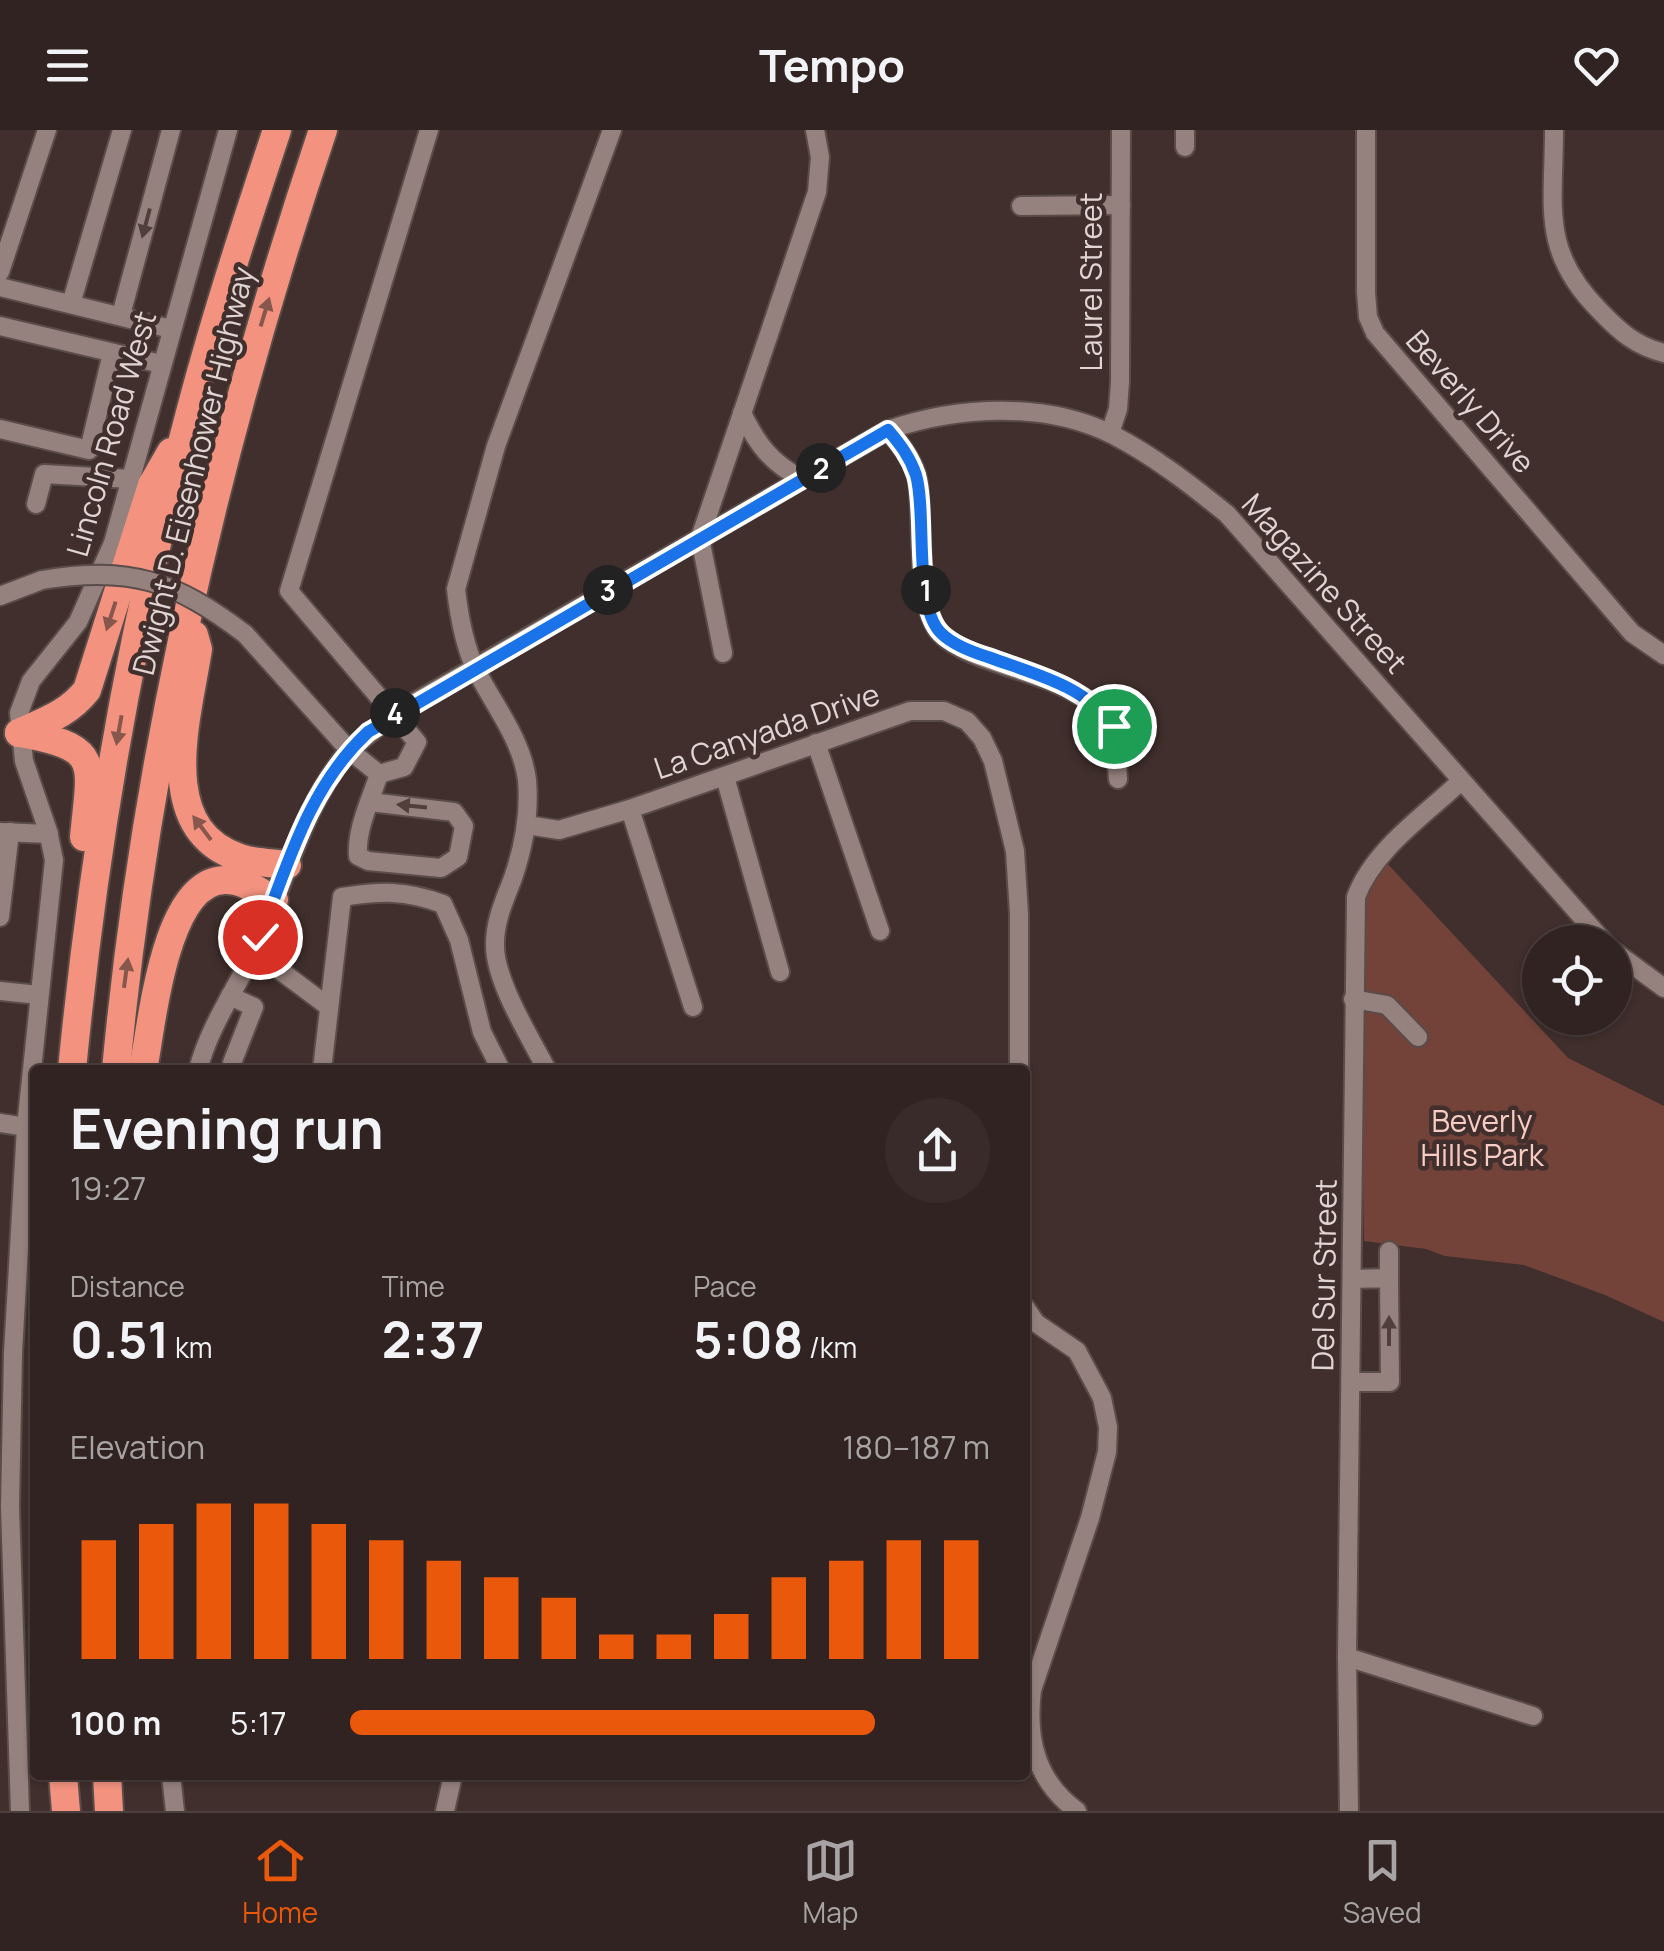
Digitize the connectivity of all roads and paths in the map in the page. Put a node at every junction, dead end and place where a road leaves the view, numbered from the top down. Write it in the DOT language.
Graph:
graph roads {
  1 [pos="47,130"];
  2 [pos="122,130"];
  3 [pos="171,130"];
  4 [pos="228,130"];
  5 [pos="276,130"];
  6 [pos="323,130"];
  7 [pos="429,130"];
  8 [pos="612,130"];
  9 [pos="815,130"];
  10 [pos="1121,130"];
  11 [pos="1366,130"];
  12 [pos="1554,130"];
  13 [pos="1120,205"];
  14 [pos="1021,206"];
  15 [pos="0,272"];
  16 [pos="0,287"];
  17 [pos="71,304"];
  18 [pos="121,315"];
  19 [pos="0,326"];
  20 [pos="171,329"];
  21 [pos="112,352"];
  22 [pos="1664,353"];
  23 [pos="161,364"];
  24 [pos="742,413"];
  25 [pos="0,429"];
  26 [pos="185,429"];
  27 [pos="888,430"];
  28 [pos="1110,434"];
  29 [pos="130,479"];
  30 [pos="802,479"];
  31 [pos="36,504"];
  32 [pos="700,538"];
  33 [pos="0,596"];
  34 [pos="186,609"];
  35 [pos="724,653"];
  36 [pos="1664,655"];
  37 [pos="475,667"];
  38 [pos="394,714"];
  39 [pos="9,736"];
  40 [pos="816,744"];
  41 [pos="349,750"];
  42 [pos="379,774"];
  43 [pos="724,777"];
  44 [pos="1118,779"];
  45 [pos="1461,781"];
  46 [pos="370,802"];
  47 [pos="630,810"];
  48 [pos="527,825"];
  49 [pos="5,832"];
  50 [pos="49,834"];
  51 [pos="287,865"];
  52 [pos="94,883"];
  53 [pos="274,900"];
  54 [pos="0,917"];
  55 [pos="1589,925"];
  56 [pos="880,931"];
  57 [pos="254,951"];
  58 [pos="1632,964"];
  59 [pos="780,972"];
  60 [pos="1664,988"];
  61 [pos="0,991"];
  62 [pos="39,995"];
  63 [pos="230,996"];
  64 [pos="1353,999"];
  65 [pos="694,1006"];
  66 [pos="329,1007"];
  67 [pos="1418,1036"];
  68 [pos="232,1063"];
  69 [pos="32,1065"];
  70 [pos="73,1065"];
  71 [pos="117,1065"];
  72 [pos="144,1065"];
  73 [pos="200,1065"];
  74 [pos="323,1065"];
  75 [pos="498,1065"];
  76 [pos="545,1065"];
  77 [pos="1019,1065"];
  78 [pos="30,1087"];
  79 [pos="0,1124"];
  80 [pos="26,1128"];
  81 [pos="1389,1251"];
  82 [pos="1389,1278"];
  83 [pos="1353,1279"];
  84 [pos="1030,1316"];
  85 [pos="1351,1382"];
  86 [pos="6,1609"];
  87 [pos="1347,1657"];
  88 [pos="1030,1705"];
  89 [pos="1533,1716"];
  90 [pos="1030,1736"];
  91 [pos="63,1780"];
  92 [pos="107,1780"];
  93 [pos="171,1780"];
  94 [pos="452,1780"];
  95 [pos="20,1811"];
  96 [pos="66,1811"];
  97 [pos="110,1811"];
  98 [pos="175,1811"];
  99 [pos="445,1811"];
  100 [pos="1077,1811"];
  101 [pos="1349,1811"];
  1 -- 15 [label="street"];
  2 -- 17 [label="street"];
  3 -- 18 [label="street, one-way"];
  4 -- 20 [label="street, Lincoln Road West"];
  5 -- 26 [label="highway, Dwight D. Eisenhower Highway"];
  34 -- 6 [label="highway, Dwight D. Eisenhower Highway, one-way"];
  7 -- 38 [label="street"];
  8 -- 37 [label="street"];
  9 -- 24 [label="street"];
  10 -- 13 [label="street, Laurel Street"];
  11 -- 36 [label="street, Beverly Drive"];
  12 -- 22 [label="street"];
  13 -- 14 [label="street"];
  13 -- 28 [label="street, Laurel Street"];
  16 -- 17 [label="street"];
  17 -- 18 [label="street"];
  18 -- 20 [label="street"];
  19 -- 21 [label="street"];
  20 -- 23 [label="street, Lincoln Road West"];
  21 -- 23 [label="street"];
  21 -- 25 [label="street"];
  23 -- 29 [label="street, Lincoln Road West"];
  24 -- 30 [label="street"];
  24 -- 32 [label="street"];
  26 -- 39 [label="highway, one-way"];
  26 -- 52 [label="highway, Dwight D. Eisenhower Highway, one-way"];
  27 -- 28 [label="street, Magazine Street"];
  27 -- 30 [label="street, Magazine Street"];
  27 -- 44 [label="street"];
  28 -- 45 [label="street, Magazine Street"];
  29 -- 31 [label="street"];
  29 -- 39 [label="street, Lincoln Road West"];
  30 -- 32 [label="street, Magazine Street"];
  32 -- 35 [label="street"];
  32 -- 37 [label="street, Magazine Street"];
  33 -- 41 [label="street, bridge"];
  51 -- 34 [label="highway, one-way"];
  71 -- 34 [label="highway, Dwight D. Eisenhower Highway, one-way"];
  37 -- 38 [label="street, Magazine Street"];
  37 -- 48 [label="street"];
  38 -- 41 [label="street, Magazine Street"];
  38 -- 42 [label="street"];
  39 -- 50 [label="street, Lincoln Road West"];
  39 -- 52 [label="highway"];
  40 -- 43 [label="street, La Canyada Drive"];
  40 -- 56 [label="street"];
  40 -- 77 [label="street, La Canyada Drive"];
  41 -- 42 [label="street"];
  41 -- 51 [label="street, Magazine Street"];
  42 -- 46 [label="street"];
  43 -- 47 [label="street, La Canyada Drive"];
  43 -- 59 [label="street"];
  45 -- 55 [label="street, Magazine Street"];
  45 -- 64 [label="street, Del Sur Street"];
  46 -- 46 [label="street, one-way"];
  47 -- 48 [label="street, La Canyada Drive"];
  47 -- 65 [label="street"];
  48 -- 76 [label="street"];
  49 -- 50 [label="street"];
  49 -- 54 [label="street"];
  50 -- 62 [label="street, Lincoln Road West"];
  51 -- 53 [label="street, Magazine Street"];
  52 -- 70 [label="highway, Dwight D. Eisenhower Highway"];
  53 -- 57 [label="street, Magazine Street"];
  53 -- 72 [label="highway"];
  57 -- 63 [label="street, Magazine Street"];
  57 -- 66 [label="street"];
  58 -- 60 [label="street"];
  61 -- 62 [label="street"];
  62 -- 69 [label="street, Lincoln Road West"];
  63 -- 68 [label="street"];
  63 -- 73 [label="street, Magazine Street"];
  64 -- 67 [label="street"];
  64 -- 83 [label="street, Del Sur Street"];
  66 -- 74 [label="street"];
  66 -- 75 [label="street"];
  78 -- 80 [label="street, Lincoln Road West"];
  79 -- 80 [label="street"];
  80 -- 86 [label="street, Lincoln Road West"];
  81 -- 82 [label="street"];
  82 -- 83 [label="street"];
  85 -- 82 [label="street, one-way"];
  83 -- 85 [label="street, Del Sur Street"];
  84 -- 88 [label="street"];
  85 -- 87 [label="street, Del Sur Street"];
  86 -- 95 [label="street, Lincoln Road West"];
  87 -- 89 [label="street"];
  87 -- 101 [label="street, Del Sur Street"];
  90 -- 100 [label="street"];
  91 -- 96 [label="highway"];
  92 -- 97 [label="highway"];
  93 -- 98 [label="street"];
  94 -- 99 [label="street"];
}
